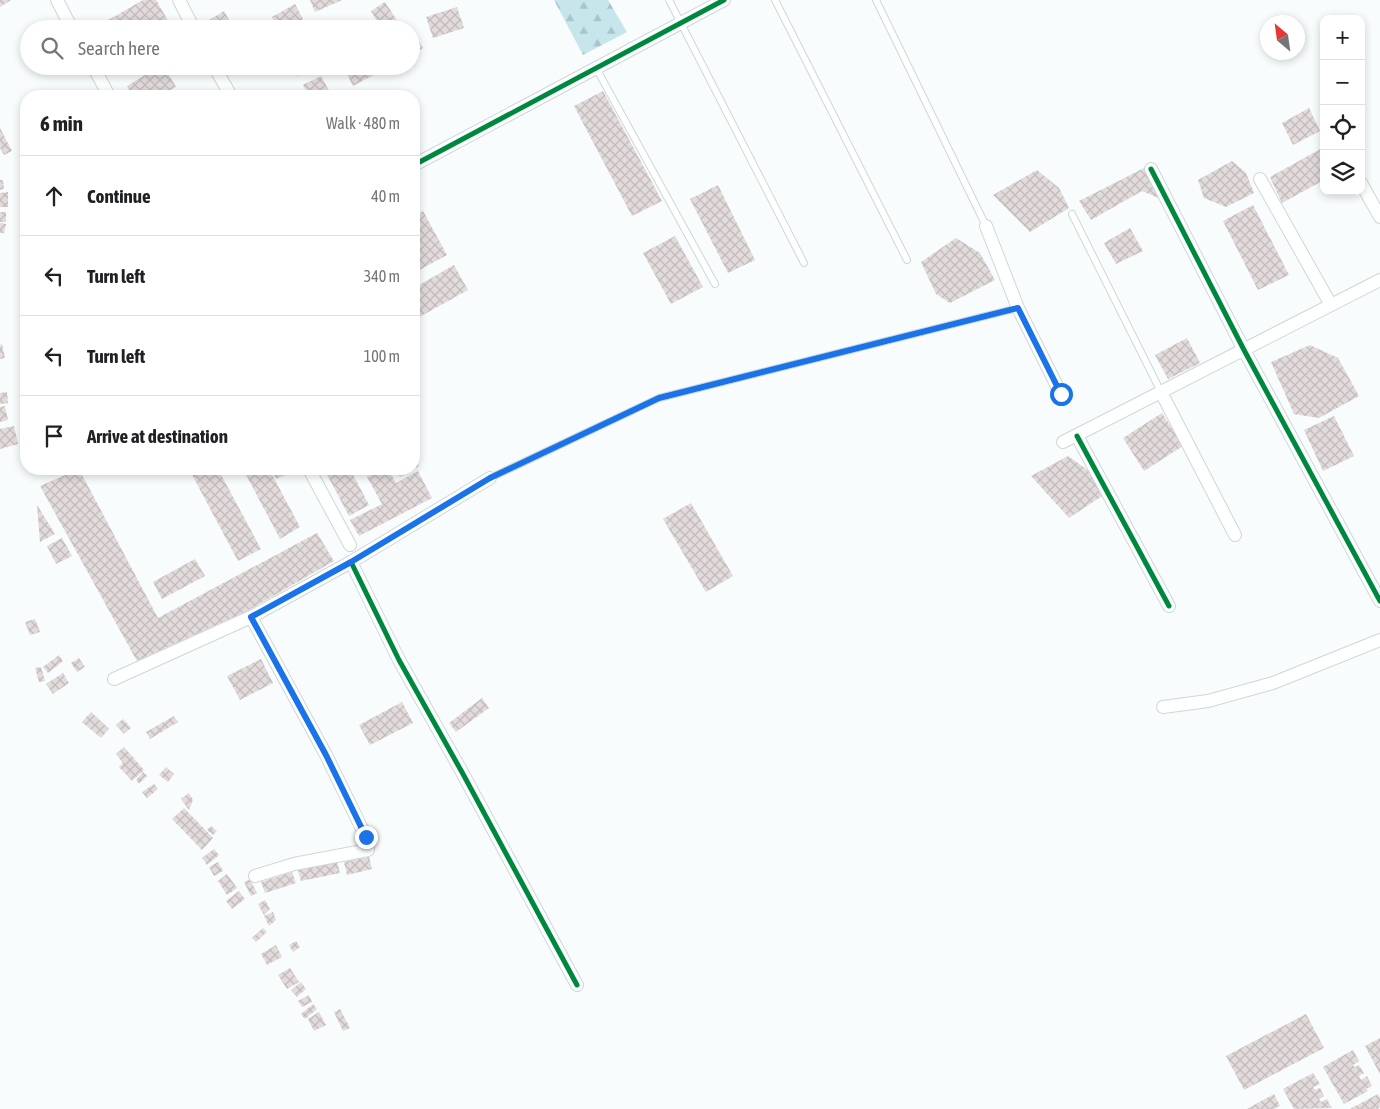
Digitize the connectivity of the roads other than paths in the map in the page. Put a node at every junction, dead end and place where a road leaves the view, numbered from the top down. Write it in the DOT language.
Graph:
graph roads {
  1 [pos="57,0"];
  2 [pos="179,0"];
  3 [pos="669,0"];
  4 [pos="724,0"];
  5 [pos="775,0"];
  6 [pos="876,0"];
  7 [pos="67,20"];
  8 [pos="189,20"];
  9 [pos="680,23"];
  10 [pos="596,68"];
  11 [pos="98,75"];
  12 [pos="219,75"];
  13 [pos="106,90"];
  14 [pos="227,90"];
  15 [pos="420,162"];
  16 [pos="1151,169"];
  17 [pos="1260,179"];
  18 [pos="1365,190"];
  19 [pos="1072,214"];
  20 [pos="1380,217"];
  21 [pos="986,226"];
  22 [pos="906,260"];
  23 [pos="804,263"];
  24 [pos="1380,280"];
  25 [pos="715,284"];
  26 [pos="1331,305"];
  27 [pos="1018,308"];
  28 [pos="1244,350"];
  29 [pos="1161,392"];
  30 [pos="1061,394"];
  31 [pos="1076,436"];
  32 [pos="1063,442"];
  33 [pos="312,475"];
  34 [pos="490,478"];
  35 [pos="1235,535"];
  36 [pos="350,545"];
  37 [pos="351,562"];
  38 [pos="1380,601"];
  39 [pos="1169,606"];
  40 [pos="251,617"];
  41 [pos="1380,640"];
  42 [pos="114,679"];
  43 [pos="1163,707"];
  44 [pos="255,876"];
  45 [pos="577,985"];
  1 -- 7 [label="street"];
  2 -- 8 [label="street"];
  3 -- 9 [label="lane"];
  4 -- 9 [label="street"];
  5 -- 22 [label="lane"];
  6 -- 21 [label="lane"];
  9 -- 10 [label="street"];
  9 -- 23 [label="lane"];
  10 -- 15 [label="street"];
  10 -- 25 [label="lane"];
  11 -- 13 [label="street"];
  12 -- 14 [label="street"];
  16 -- 28 [label="street"];
  17 -- 26 [label="street"];
  18 -- 20 [label="street"];
  19 -- 29 [label="lane"];
  21 -- 27 [label="street"];
  24 -- 26 [label="street"];
  26 -- 28 [label="street"];
  27 -- 30 [label="street"];
  27 -- 34 [label="lane"];
  28 -- 29 [label="street"];
  28 -- 38 [label="street"];
  29 -- 31 [label="street"];
  29 -- 35 [label="street"];
  31 -- 32 [label="street"];
  31 -- 39 [label="street"];
  33 -- 36 [label="street"];
  34 -- 37 [label="street"];
  37 -- 40 [label="street"];
  37 -- 45 [label="street"];
  40 -- 42 [label="street"];
  40 -- 44 [label="street"];
  41 -- 43 [label="street"];
}
